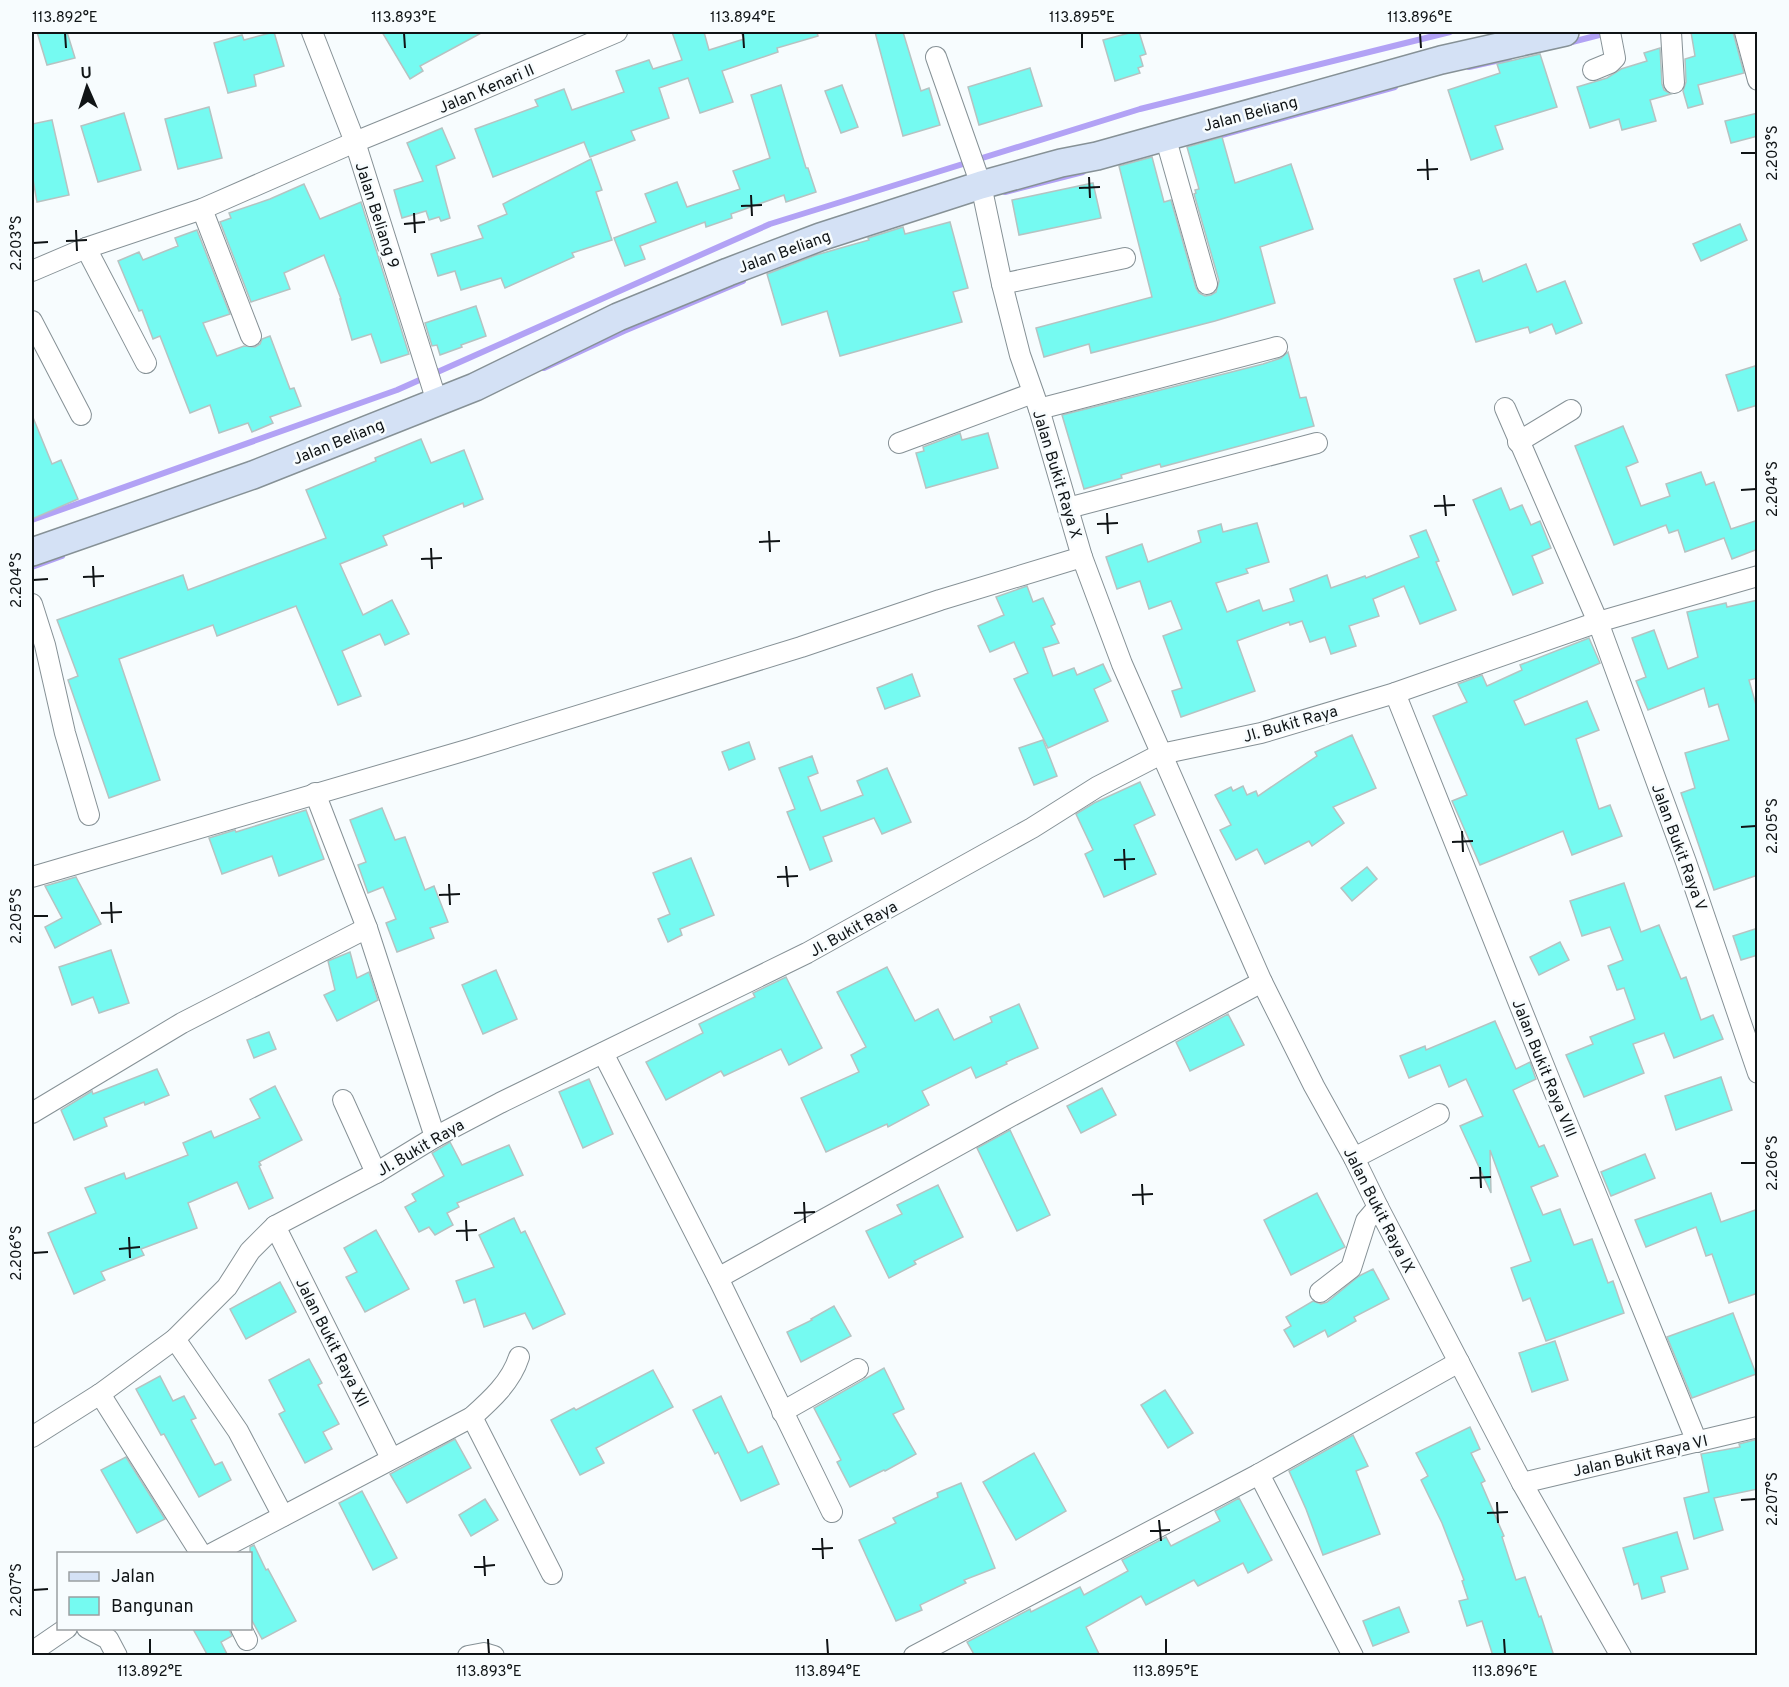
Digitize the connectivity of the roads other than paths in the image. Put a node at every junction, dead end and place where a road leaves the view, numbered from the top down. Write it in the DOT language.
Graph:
graph roads {
  1 [pos="312,32"];
  2 [pos="617,32"];
  3 [pos="1565,32"];
  4 [pos="1610,32"];
  5 [pos="1671,32"];
  6 [pos="1745,32"];
  7 [pos="936,57"];
  8 [pos="1593,70"];
  9 [pos="1758,80"];
  10 [pos="1674,83"];
  11 [pos="1165,136"];
  12 [pos="355,142"];
  13 [pos="981,184"];
  14 [pos="202,209"];
  15 [pos="86,248"];
  16 [pos="1125,258"];
  17 [pos="32,271"];
  18 [pos="1002,284"];
  19 [pos="1208,284"];
  20 [pos="32,321"];
  21 [pos="251,336"];
  22 [pos="1277,348"];
  23 [pos="146,363"];
  24 [pos="1036,401"];
  25 [pos="437,402"];
  26 [pos="1504,408"];
  27 [pos="1571,410"];
  28 [pos="81,415"];
  29 [pos="1518,442"];
  30 [pos="899,443"];
  31 [pos="1317,443"];
  32 [pos="1068,508"];
  33 [pos="32,552"];
  34 [pos="1082,557"];
  35 [pos="1758,576"];
  36 [pos="32,604"];
  37 [pos="1598,622"];
  38 [pos="1395,693"];
  39 [pos="1161,754"];
  40 [pos="315,793"];
  41 [pos="89,815"];
  42 [pos="32,877"];
  43 [pos="367,928"];
  44 [pos="1262,982"];
  45 [pos="603,1053"];
  46 [pos="1758,1073"];
  47 [pos="343,1100"];
  48 [pos="32,1113"];
  49 [pos="1438,1114"];
  50 [pos="435,1137"];
  51 [pos="1354,1158"];
  52 [pos="376,1173"];
  53 [pos="1378,1207"];
  54 [pos="275,1226"];
  55 [pos="718,1278"];
  56 [pos="1320,1292"];
  57 [pos="175,1339"];
  58 [pos="519,1357"];
  59 [pos="1459,1362"];
  60 [pos="858,1369"];
  61 [pos="100,1394"];
  62 [pos="782,1412"];
  63 [pos="472,1417"];
  64 [pos="1758,1427"];
  65 [pos="32,1437"];
  66 [pos="1697,1442"];
  67 [pos="392,1458"];
  68 [pos="1259,1474"];
  69 [pos="1522,1483"];
  70 [pos="832,1512"];
  71 [pos="283,1516"];
  72 [pos="200,1552"];
  73 [pos="215,1552"];
  74 [pos="552,1574"];
  75 [pos="65,1630"];
  76 [pos="89,1630"];
  77 [pos="32,1652"];
  78 [pos="117,1656"];
  79 [pos="468,1656"];
  80 [pos="494,1656"];
  81 [pos="914,1656"];
  82 [pos="1353,1656"];
  83 [pos="1621,1656"];
  1 -- 12 [label="street, Jalan Beliang 9"];
  2 -- 12 [label="street, Jalan Kenari II"];
  3 -- 11 [label="street, Jalan Beliang"];
  4 -- 8 [label="street"];
  5 -- 10 [label="street"];
  6 -- 9 [label="street"];
  7 -- 13 [label="street, Jalan Bukit Raya X"];
  11 -- 13 [label="street, Jalan Beliang"];
  11 -- 19 [label="street"];
  12 -- 14 [label="street, Jalan Kenari II"];
  12 -- 25 [label="street, Jalan Beliang 9"];
  13 -- 18 [label="street, Jalan Bukit Raya X"];
  13 -- 25 [label="street, Jalan Beliang"];
  14 -- 15 [label="street, Jalan Kenari II"];
  14 -- 21 [label="street"];
  15 -- 17 [label="street, Jalan Kenari II"];
  15 -- 23 [label="street"];
  16 -- 18 [label="street"];
  18 -- 24 [label="street, Jalan Bukit Raya X"];
  20 -- 28 [label="street"];
  22 -- 24 [label="street"];
  24 -- 30 [label="street"];
  24 -- 32 [label="street, Jalan Bukit Raya X"];
  25 -- 33 [label="street, Jalan Beliang"];
  26 -- 29 [label="street, Jalan Bukit Raya V"];
  27 -- 29 [label="street"];
  29 -- 37 [label="street, Jalan Bukit Raya V"];
  31 -- 32 [label="street"];
  32 -- 34 [label="street, Jalan Bukit Raya X"];
  34 -- 39 [label="street, Jalan Bukit Raya X"];
  34 -- 40 [label="street"];
  35 -- 37 [label="street, Jl. Bukit Raya"];
  36 -- 41 [label="street"];
  37 -- 38 [label="street, Jl. Bukit Raya"];
  37 -- 46 [label="street, Jalan Bukit Raya V"];
  38 -- 39 [label="street, Jl. Bukit Raya"];
  38 -- 66 [label="street, Jalan Bukit Raya VIII"];
  39 -- 44 [label="street, Jalan Bukit Raya IX"];
  39 -- 45 [label="street, Jl. Bukit Raya"];
  40 -- 42 [label="street"];
  40 -- 43 [label="street"];
  43 -- 48 [label="street"];
  43 -- 50 [label="street"];
  44 -- 51 [label="street, Jalan Bukit Raya IX"];
  44 -- 55 [label="street"];
  45 -- 50 [label="street, Jl. Bukit Raya"];
  45 -- 55 [label="street"];
  47 -- 52 [label="street"];
  49 -- 51 [label="street"];
  50 -- 52 [label="street, Jl. Bukit Raya"];
  51 -- 53 [label="street, Jalan Bukit Raya IX"];
  52 -- 54 [label="street, Jl. Bukit Raya"];
  53 -- 56 [label="street"];
  53 -- 59 [label="street, Jalan Bukit Raya IX"];
  54 -- 57 [label="street, Jl. Bukit Raya"];
  54 -- 67 [label="street, Jalan Bukit Raya XII"];
  55 -- 62 [label="street"];
  57 -- 61 [label="street, Jl. Bukit Raya"];
  57 -- 71 [label="street"];
  58 -- 63 [label="street"];
  59 -- 68 [label="street"];
  59 -- 69 [label="street, Jalan Bukit Raya IX"];
  60 -- 62 [label="street"];
  61 -- 65 [label="street, Jl. Bukit Raya"];
  61 -- 72 [label="street"];
  62 -- 70 [label="street"];
  63 -- 67 [label="street"];
  63 -- 74 [label="street"];
  64 -- 66 [label="street, Jalan Bukit Raya VI"];
  66 -- 69 [label="street, Jalan Bukit Raya VI"];
  67 -- 71 [label="street"];
  68 -- 81 [label="street"];
  68 -- 82 [label="street"];
  69 -- 83 [label="street, Jalan Bukit Raya IX"];
  71 -- 73 [label="street"];
  75 -- 77 [label="street"];
  76 -- 78 [label="street"];
  79 -- 80 [label="street"];
}
